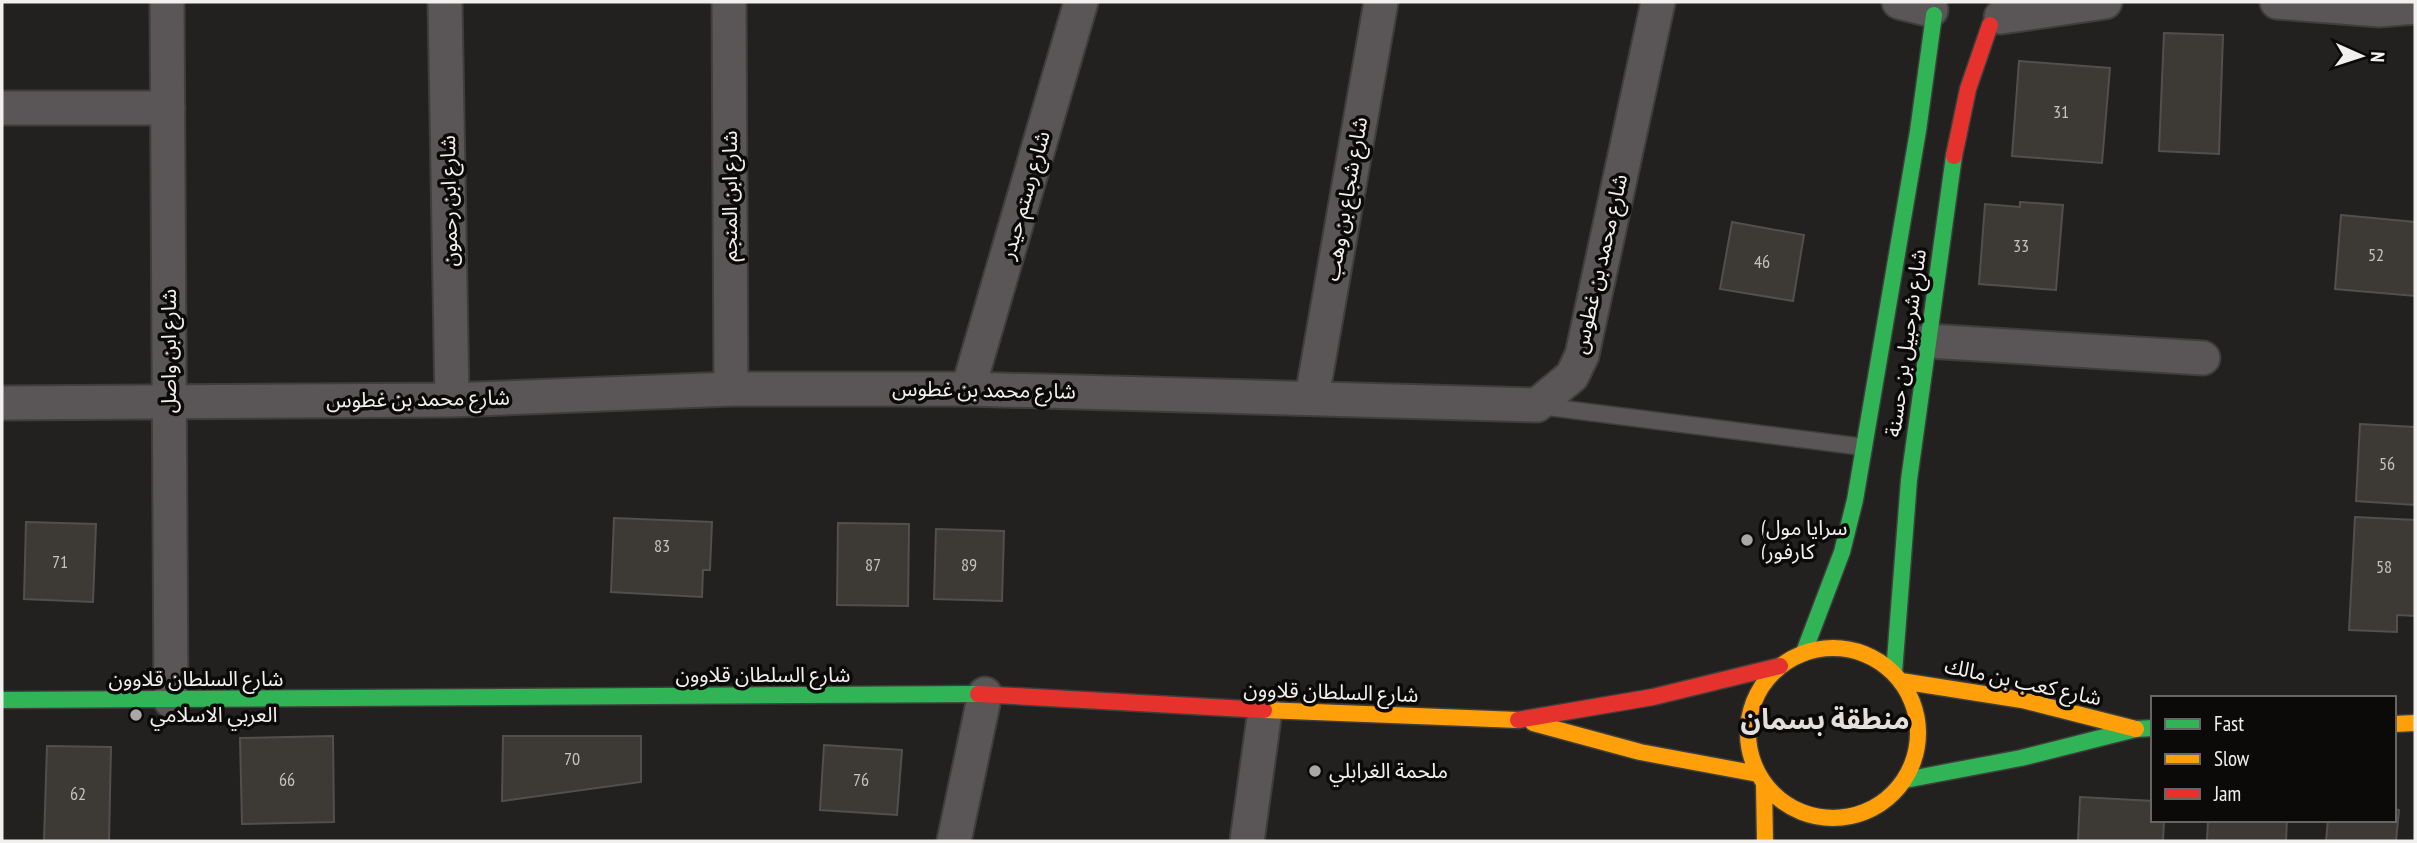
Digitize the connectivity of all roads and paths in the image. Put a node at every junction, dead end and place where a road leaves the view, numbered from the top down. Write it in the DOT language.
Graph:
graph roads {
  1 [pos="167,2"];
  2 [pos="445,2"];
  3 [pos="729,2"];
  4 [pos="1081,2"];
  5 [pos="1381,2"];
  6 [pos="1658,2"];
  7 [pos="1899,2"];
  8 [pos="2105,2"];
  9 [pos="2277,2"];
  10 [pos="2415,7"];
  11 [pos="2379,10"];
  12 [pos="2001,15"];
  13 [pos="1942,17"];
  14 [pos="2415,23"];
  15 [pos="2,108"];
  16 [pos="168,108"];
  17 [pos="1928,341"];
  18 [pos="2203,358"];
  19 [pos="731,389"];
  20 [pos="968,389"];
  21 [pos="1312,397"];
  22 [pos="452,400"];
  23 [pos="2,403"];
  24 [pos="169,403"];
  25 [pos="1537,405"];
  26 [pos="1864,447"];
  27 [pos="1804,652"];
  28 [pos="1780,666"];
  29 [pos="1898,677"];
  30 [pos="985,694"];
  31 [pos="2,701"];
  32 [pos="171,701"];
  33 [pos="1265,710"];
  34 [pos="1524,720"];
  35 [pos="2396,723"];
  36 [pos="2415,723"];
  37 [pos="2151,728"];
  38 [pos="2136,729"];
  39 [pos="1761,779"];
  40 [pos="1905,780"];
  41 [pos="1883,803"];
  42 [pos="1863,830"];
  43 [pos="954,841"];
  44 [pos="1247,841"];
  45 [pos="1765,841"];
  1 -- 16 [label="street, شارع ابن واصل"];
  2 -- 22 [label="street, شارع ابن رحمون"];
  3 -- 19 [label="street, شارع ابن المنجم"];
  4 -- 20 [label="street, شارع رستم حيدر"];
  5 -- 21 [label="street, شارع شجاع بن وهب"];
  6 -- 25 [label="street, شارع محمد بن غطوس"];
  7 -- 13 [label="street"];
  8 -- 12 [label="street"];
  9 -- 11 [label="street"];
  10 -- 11 [label="street"];
  11 -- 14 [label="street"];
  12 -- 13 [label="street"];
  12 -- 17 [label="street, شارع شرحبيل بن حسنة"];
  13 -- 26 [label="street, شارع شرحبيل بن حسنة"];
  15 -- 16 [label="street"];
  16 -- 24 [label="street, شارع ابن واصل"];
  17 -- 18 [label="street"];
  17 -- 29 [label="street, شارع شرحبيل بن حسنة"];
  19 -- 20 [label="street, شارع محمد بن غطوس"];
  19 -- 22 [label="street, شارع محمد بن غطوس"];
  20 -- 21 [label="street, شارع محمد بن غطوس"];
  21 -- 25 [label="street, شارع محمد بن غطوس"];
  22 -- 24 [label="street, شارع محمد بن غطوس"];
  23 -- 24 [label="street, شارع محمد بن غطوس"];
  24 -- 32 [label="street, شارع ابن واصل"];
  25 -- 26 [label="lane"];
  26 -- 27 [label="street, شارع شرحبيل بن حسنة"];
  27 -- 28 [label="street"];
  27 -- 29 [label="street"];
  28 -- 34 [label="street, شارع السلطان قلاوون"];
  28 -- 39 [label="street"];
  29 -- 38 [label="street, شارع كعب بن مالك"];
  29 -- 40 [label="street"];
  30 -- 32 [label="street, شارع السلطان قلاوون"];
  30 -- 33 [label="street, شارع السلطان قلاوون"];
  30 -- 43 [label="street"];
  31 -- 32 [label="street, شارع السلطان قلاوون"];
  33 -- 34 [label="street, شارع السلطان قلاوون"];
  33 -- 44 [label="street"];
  34 -- 39 [label="street, شارع السلطان قلاوون"];
  35 -- 36 [label="street"];
  37 -- 38 [label="street, شارع كعب بن مالك"];
  38 -- 40 [label="street, شارع كعب بن مالك"];
  39 -- 41 [label="street"];
  39 -- 45 [label="street"];
  40 -- 41 [label="street"];
  41 -- 42 [label="street"];
}
